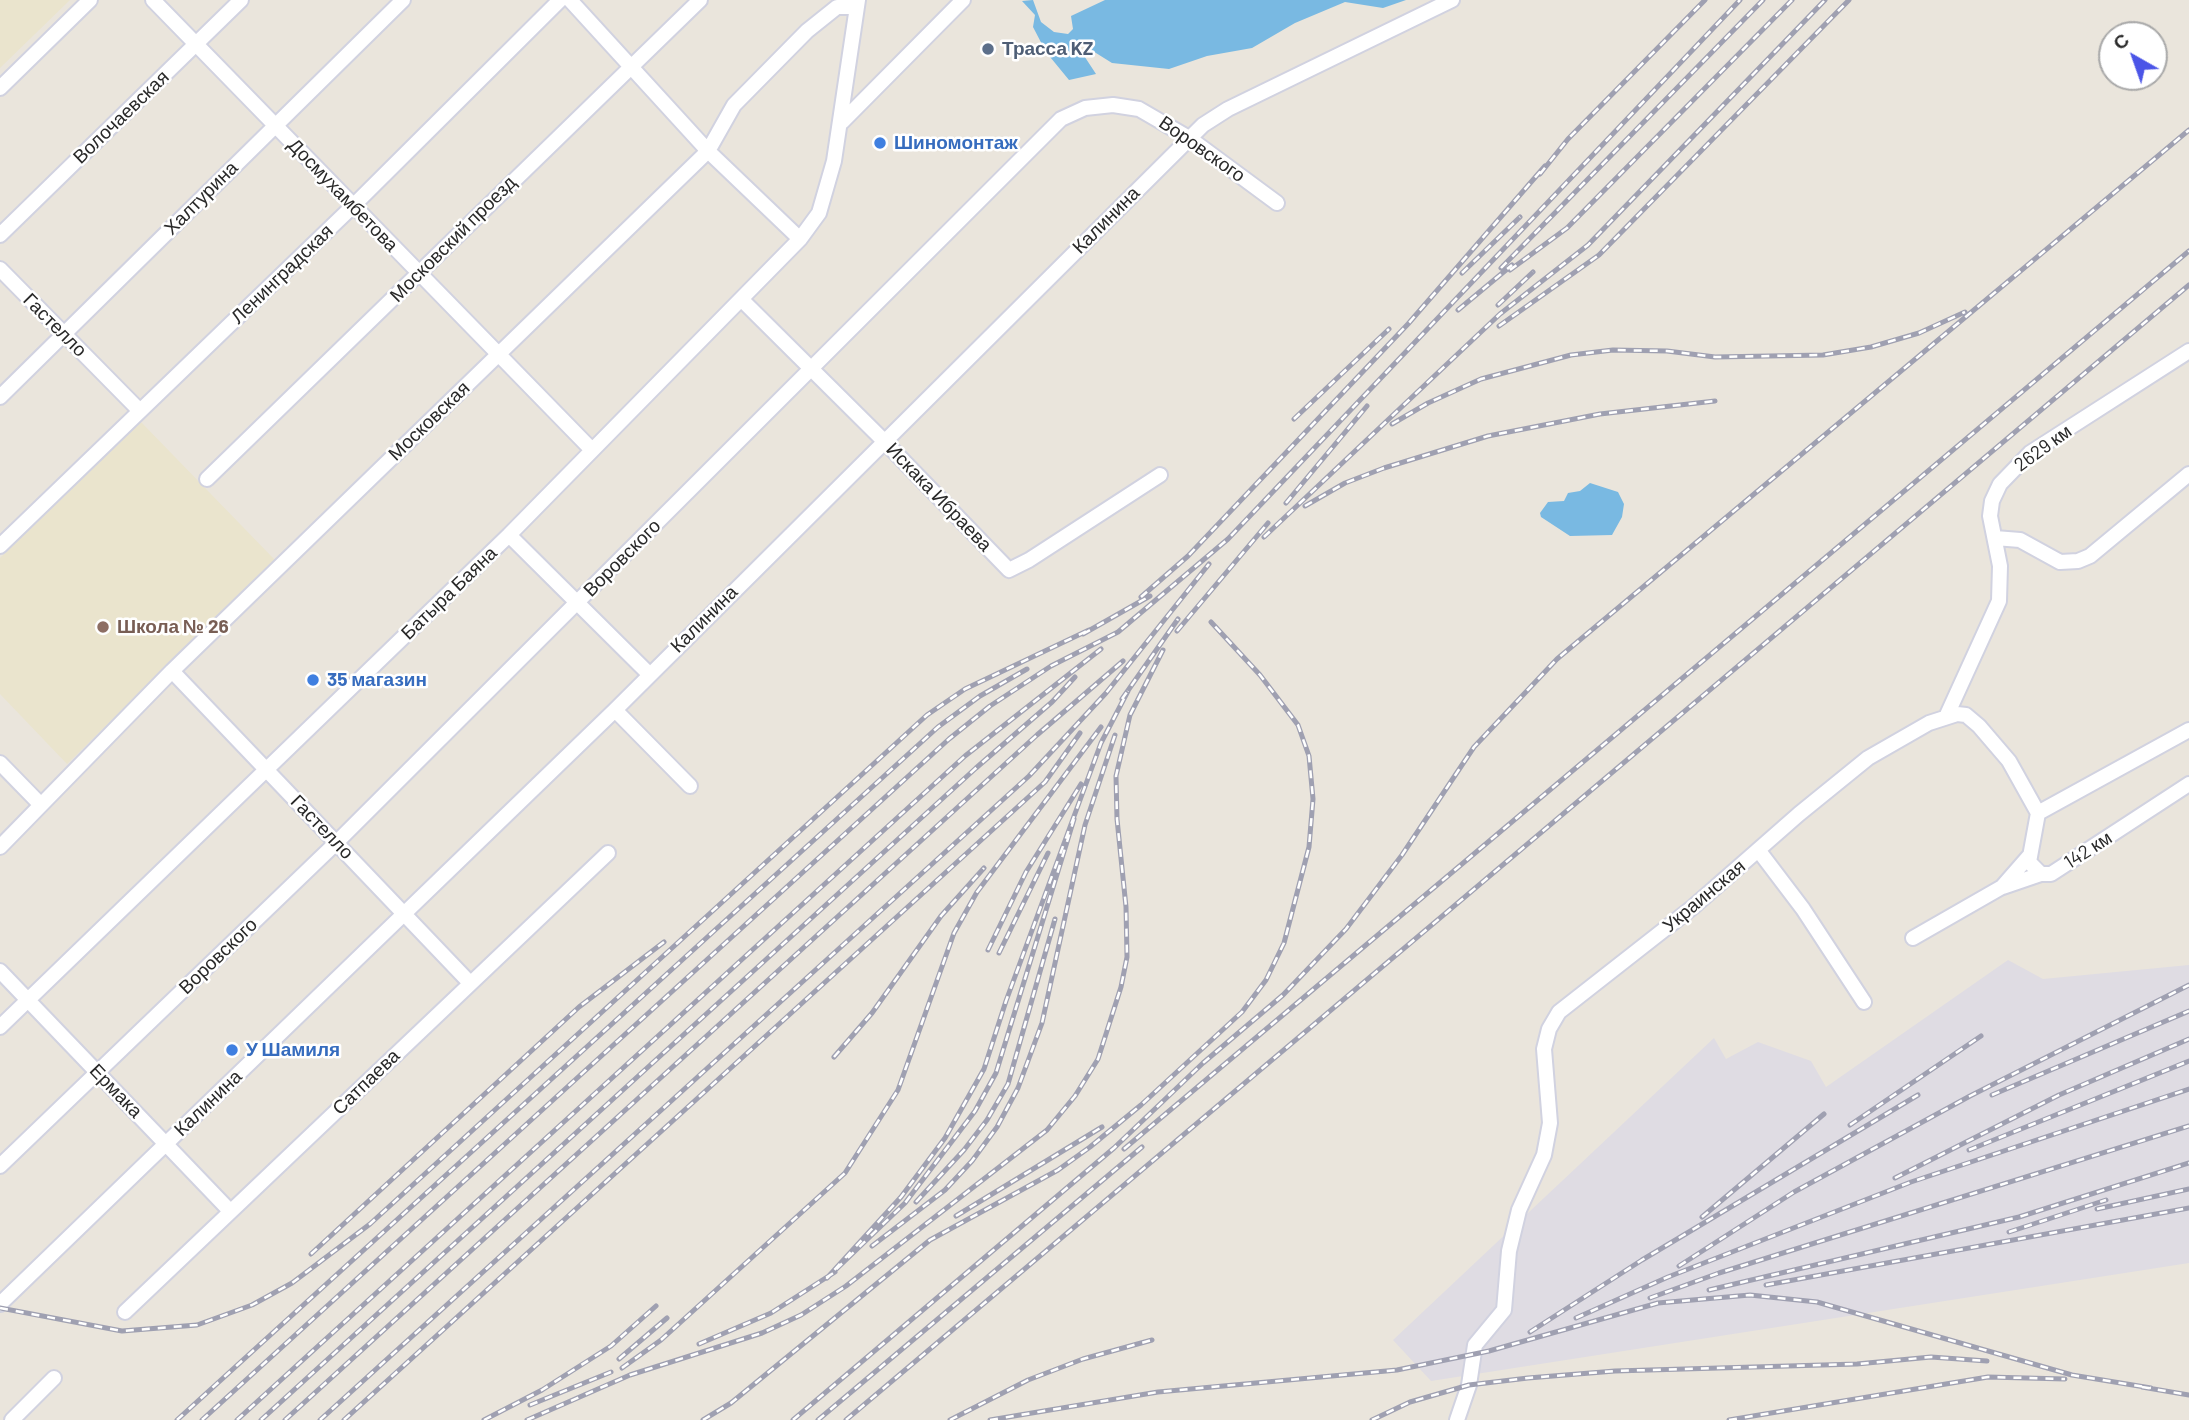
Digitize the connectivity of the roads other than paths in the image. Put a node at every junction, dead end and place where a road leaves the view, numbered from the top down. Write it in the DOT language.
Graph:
graph roads {
  1 [pos="90,0"];
  2 [pos="153,0"];
  3 [pos="241,0"];
  4 [pos="403,0"];
  5 [pos="560,0"];
  6 [pos="570,0"];
  7 [pos="700,0"];
  8 [pos="963,0"];
  9 [pos="1452,0"];
  10 [pos="858,4"];
  11 [pos="196,44"];
  12 [pos="633,67"];
  13 [pos="0,88"];
  14 [pos="842,122"];
  15 [pos="276,125"];
  16 [pos="1189,138"];
  17 [pos="708,151"];
  18 [pos="1277,203"];
  19 [pos="354,205"];
  20 [pos="0,235"];
  21 [pos="800,239"];
  22 [pos="0,269"];
  23 [pos="419,272"];
  24 [pos="741,299"];
  25 [pos="64,334"];
  26 [pos="2189,351"];
  27 [pos="499,354"];
  28 [pos="811,369"];
  29 [pos="0,397"];
  30 [pos="140,411"];
  31 [pos="884,441"];
  32 [pos="592,450"];
  33 [pos="2189,474"];
  34 [pos="1160,475"];
  35 [pos="207,479"];
  36 [pos="509,535"];
  37 [pos="1995,537"];
  38 [pos="0,546"];
  39 [pos="577,603"];
  40 [pos="172,671"];
  41 [pos="649,674"];
  42 [pos="615,709"];
  43 [pos="1947,715"];
  44 [pos="2189,730"];
  45 [pos="0,763"];
  46 [pos="267,771"];
  47 [pos="2189,784"];
  48 [pos="691,786"];
  49 [pos="41,805"];
  50 [pos="2038,813"];
  51 [pos="337,842"];
  52 [pos="0,847"];
  53 [pos="1759,850"];
  54 [pos="608,853"];
  55 [pos="2030,855"];
  56 [pos="2041,874"];
  57 [pos="2002,887"];
  58 [pos="406,914"];
  59 [pos="1913,937"];
  60 [pos="0,971"];
  61 [pos="470,983"];
  62 [pos="29,1000"];
  63 [pos="1864,1002"];
  64 [pos="0,1027"];
  65 [pos="98,1072"];
  66 [pos="166,1143"];
  67 [pos="0,1166"];
  68 [pos="230,1211"];
  69 [pos="0,1304"];
  70 [pos="125,1312"];
  71 [pos="54,1378"];
  72 [pos="12,1420"];
  73 [pos="1457,1420"];
  1 -- 13 [label="street"];
  2 -- 11 [label="street, Досмухамбетова"];
  3 -- 11 [label="street, Волочаевская"];
  4 -- 15 [label="street, Халтурина"];
  5 -- 19 [label="street, Ленинградская"];
  6 -- 12 [label="street"];
  7 -- 12 [label="street, Московский проезд"];
  8 -- 14 [label="street"];
  9 -- 16 [label="street, Калинина"];
  10 -- 14 [label="street, Батыра Баяна"];
  10 -- 17 [label="street, Московская"];
  11 -- 15 [label="street, Досмухамбетова"];
  11 -- 20 [label="street, Волочаевская"];
  12 -- 17 [label="street"];
  12 -- 23 [label="street, Московский проезд"];
  14 -- 21 [label="street, Батыра Баяна"];
  15 -- 19 [label="street, Досмухамбетова"];
  15 -- 25 [label="street, Халтурина"];
  16 -- 18 [label="street, Воровского"];
  16 -- 28 [label="street, Воровского"];
  16 -- 31 [label="street, Калинина"];
  17 -- 21 [label="street"];
  17 -- 27 [label="street, Московская"];
  19 -- 23 [label="street, Досмухамбетова"];
  19 -- 30 [label="street, Ленинградская"];
  21 -- 24 [label="street, Батыра Баяна"];
  22 -- 25 [label="street, Гастелло"];
  23 -- 27 [label="street, Досмухамбетова"];
  23 -- 35 [label="street, Московский проезд"];
  24 -- 28 [label="street, Искака Ибраева"];
  24 -- 32 [label="street, Батыра Баяна"];
  25 -- 29 [label="street, Халтурина"];
  25 -- 30 [label="street, Гастелло"];
  26 -- 37 [label="street, 2629 км"];
  27 -- 32 [label="street, Досмухамбетова"];
  27 -- 40 [label="street, Московская"];
  28 -- 31 [label="street, Искака Ибраева"];
  28 -- 39 [label="street, Воровского"];
  30 -- 38 [label="street, Ленинградская"];
  31 -- 34 [label="street, Искака Ибраева"];
  31 -- 41 [label="street, Калинина"];
  32 -- 36 [label="street, Батыра Баяна"];
  33 -- 37 [label="street"];
  36 -- 39 [label="street"];
  36 -- 46 [label="street, Батыра Баяна"];
  37 -- 43 [label="street, 2629 км"];
  39 -- 41 [label="street"];
  39 -- 51 [label="street, Воровского"];
  40 -- 46 [label="street, Гастелло"];
  40 -- 49 [label="street, Московская"];
  41 -- 42 [label="street, Калинина"];
  42 -- 48 [label="street"];
  42 -- 58 [label="street, Калинина"];
  43 -- 50 [label="street"];
  43 -- 53 [label="street, Украинская"];
  44 -- 50 [label="street"];
  45 -- 49 [label="street"];
  46 -- 51 [label="street, Гастелло"];
  46 -- 62 [label="street, Батыра Баяна"];
  47 -- 56 [label="street, 142 км"];
  49 -- 52 [label="street, Московская"];
  50 -- 55 [label="street, 142 км"];
  51 -- 58 [label="street, Гастелло"];
  51 -- 65 [label="street, Воровского"];
  53 -- 63 [label="street"];
  53 -- 73 [label="street, Украинская"];
  54 -- 61 [label="street, Сатпаева"];
  55 -- 56 [label="street, 142 км"];
  55 -- 57 [label="street"];
  56 -- 57 [label="street"];
  57 -- 59 [label="street"];
  58 -- 61 [label="street, Гастелло"];
  58 -- 66 [label="street, Калинина"];
  60 -- 62 [label="street, Ермака"];
  61 -- 68 [label="street, Сатпаева"];
  62 -- 64 [label="street, Батыра Баяна"];
  62 -- 65 [label="street, Ермака"];
  65 -- 66 [label="street, Ермака"];
  65 -- 67 [label="street, Воровского"];
  66 -- 68 [label="street, Ермака"];
  66 -- 69 [label="street, Калинина"];
  68 -- 70 [label="street, Сатпаева"];
  71 -- 72 [label="street"];
}
